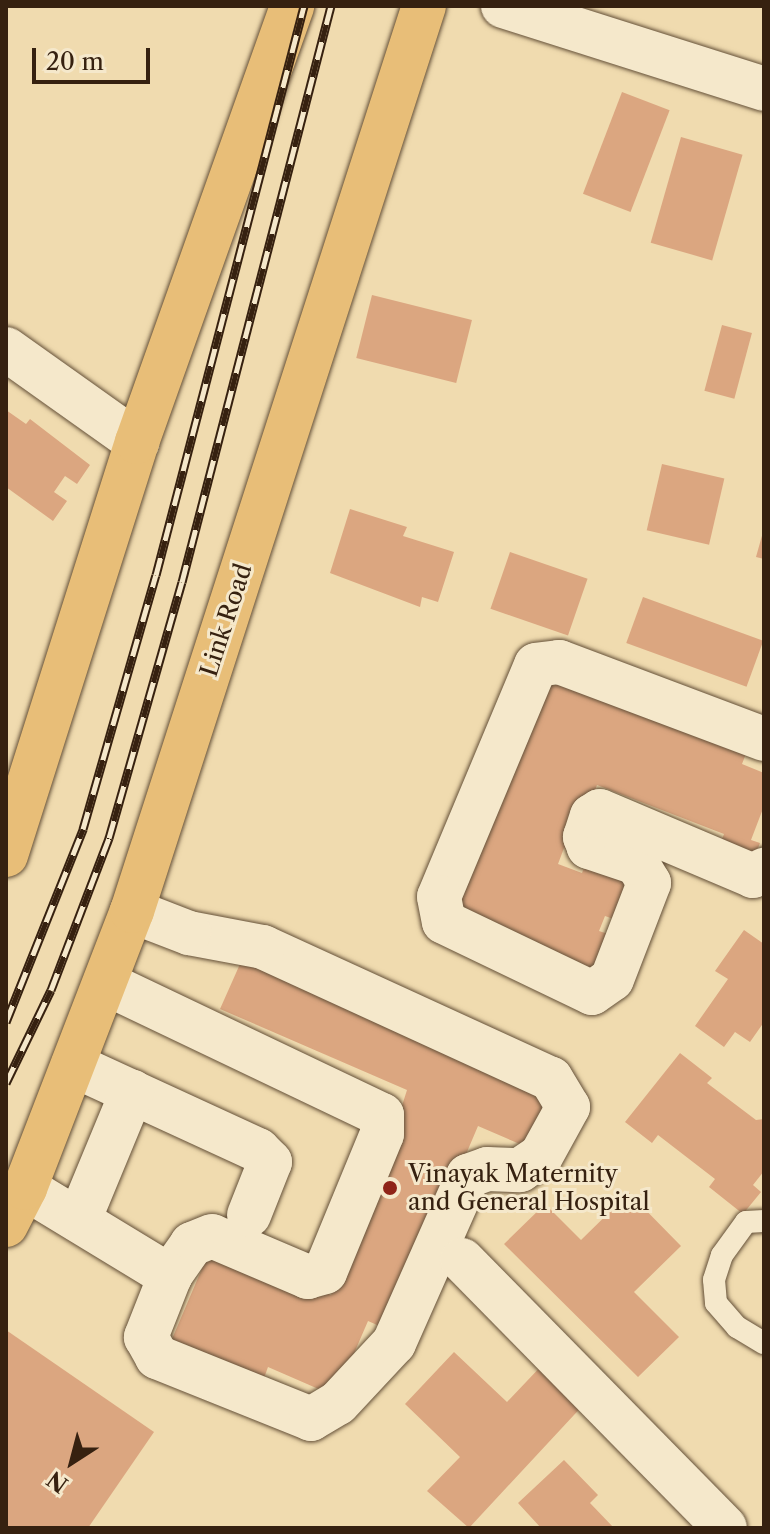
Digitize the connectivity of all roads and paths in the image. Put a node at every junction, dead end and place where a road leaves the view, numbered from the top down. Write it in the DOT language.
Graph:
graph roads {
  1 [pos="292,6"];
  2 [pos="424,6"];
  3 [pos="503,6"];
  4 [pos="764,89"];
  5 [pos="6,349"];
  6 [pos="137,442"];
  7 [pos="764,739"];
  8 [pos="6,855"];
  9 [pos="764,870"];
  10 [pos="132,911"];
  11 [pos="105,983"];
  12 [pos="73,1065"];
  13 [pos="132,1092"];
  14 [pos="16,1206"];
  15 [pos="249,1215"];
  16 [pos="79,1220"];
  17 [pos="764,1221"];
  18 [pos="462,1260"];
  19 [pos="170,1276"];
  20 [pos="764,1343"];
  21 [pos="725,1528"];
  1 -- 6 [label="main road"];
  2 -- 10 [label="main road, Link Road"];
  3 -- 4 [label="street"];
  5 -- 6 [label="street"];
  6 -- 8 [label="main road"];
  7 -- 9 [label="street"];
  10 -- 11 [label="main road, Link Road"];
  10 -- 19 [label="street"];
  11 -- 12 [label="main road, Link Road"];
  11 -- 19 [label="street"];
  12 -- 13 [label="street"];
  12 -- 14 [label="main road, Link Road"];
  13 -- 15 [label="street"];
  13 -- 16 [label="street"];
  14 -- 16 [label="street"];
  16 -- 19 [label="street"];
  17 -- 20 [label="lane"];
  18 -- 21 [label="street"];
}
